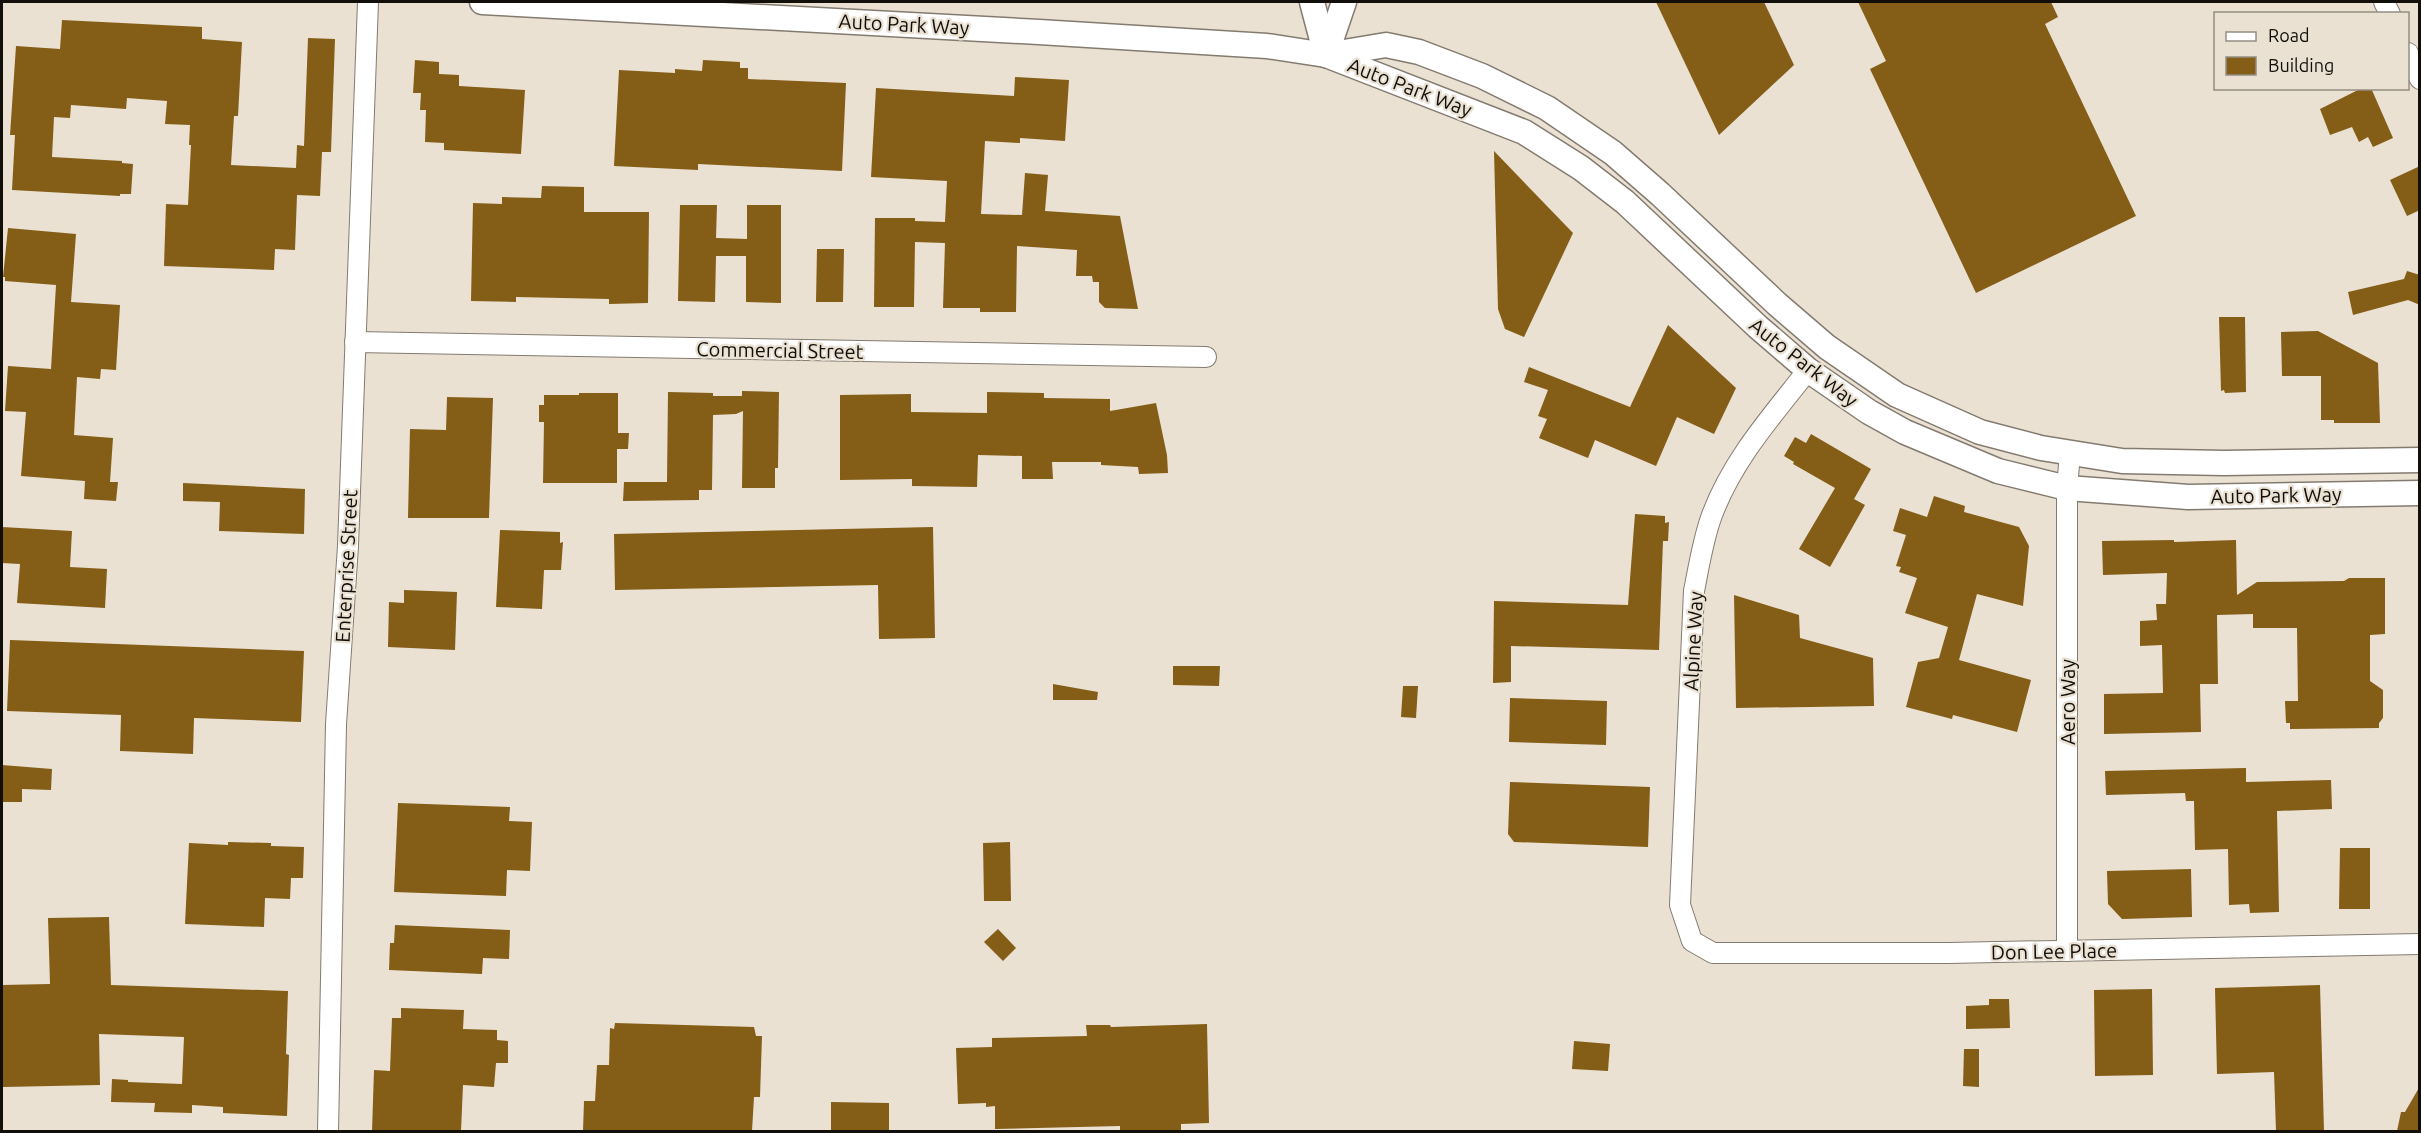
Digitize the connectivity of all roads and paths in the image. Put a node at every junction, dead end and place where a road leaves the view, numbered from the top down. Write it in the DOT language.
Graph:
graph roads {
  1 [pos="368,2"];
  2 [pos="482,2"];
  3 [pos="1312,2"];
  4 [pos="1344,2"];
  5 [pos="1326,55"];
  6 [pos="2409,55"];
  7 [pos="2420,79"];
  8 [pos="355,342"];
  9 [pos="1206,357"];
  10 [pos="1808,370"];
  11 [pos="2070,453"];
  12 [pos="2420,460"];
  13 [pos="2067,488"];
  14 [pos="2420,492"];
  15 [pos="1692,941"];
  16 [pos="2420,944"];
  17 [pos="2067,951"];
  18 [pos="328,1131"];
  1 -- 8 [label="street, Enterprise Street"];
  2 -- 5 [label="main road, Auto Park Way"];
  3 -- 5 [label="main road"];
  4 -- 5 [label="main road"];
  5 -- 10 [label="main road, Auto Park Way"];
  5 -- 11 [label="main road, Auto Park Way"];
  6 -- 7 [label="street"];
  8 -- 9 [label="street, Commercial Street"];
  8 -- 18 [label="street, Enterprise Street"];
  10 -- 13 [label="main road, Auto Park Way"];
  10 -- 15 [label="street, Alpine Way"];
  11 -- 12 [label="main road, Auto Park Way"];
  11 -- 13 [label="street, Aero Way"];
  13 -- 14 [label="main road, Auto Park Way"];
  13 -- 17 [label="street, Aero Way"];
  15 -- 17 [label="street, Don Lee Place"];
  16 -- 17 [label="street, Don Lee Place"];
}
